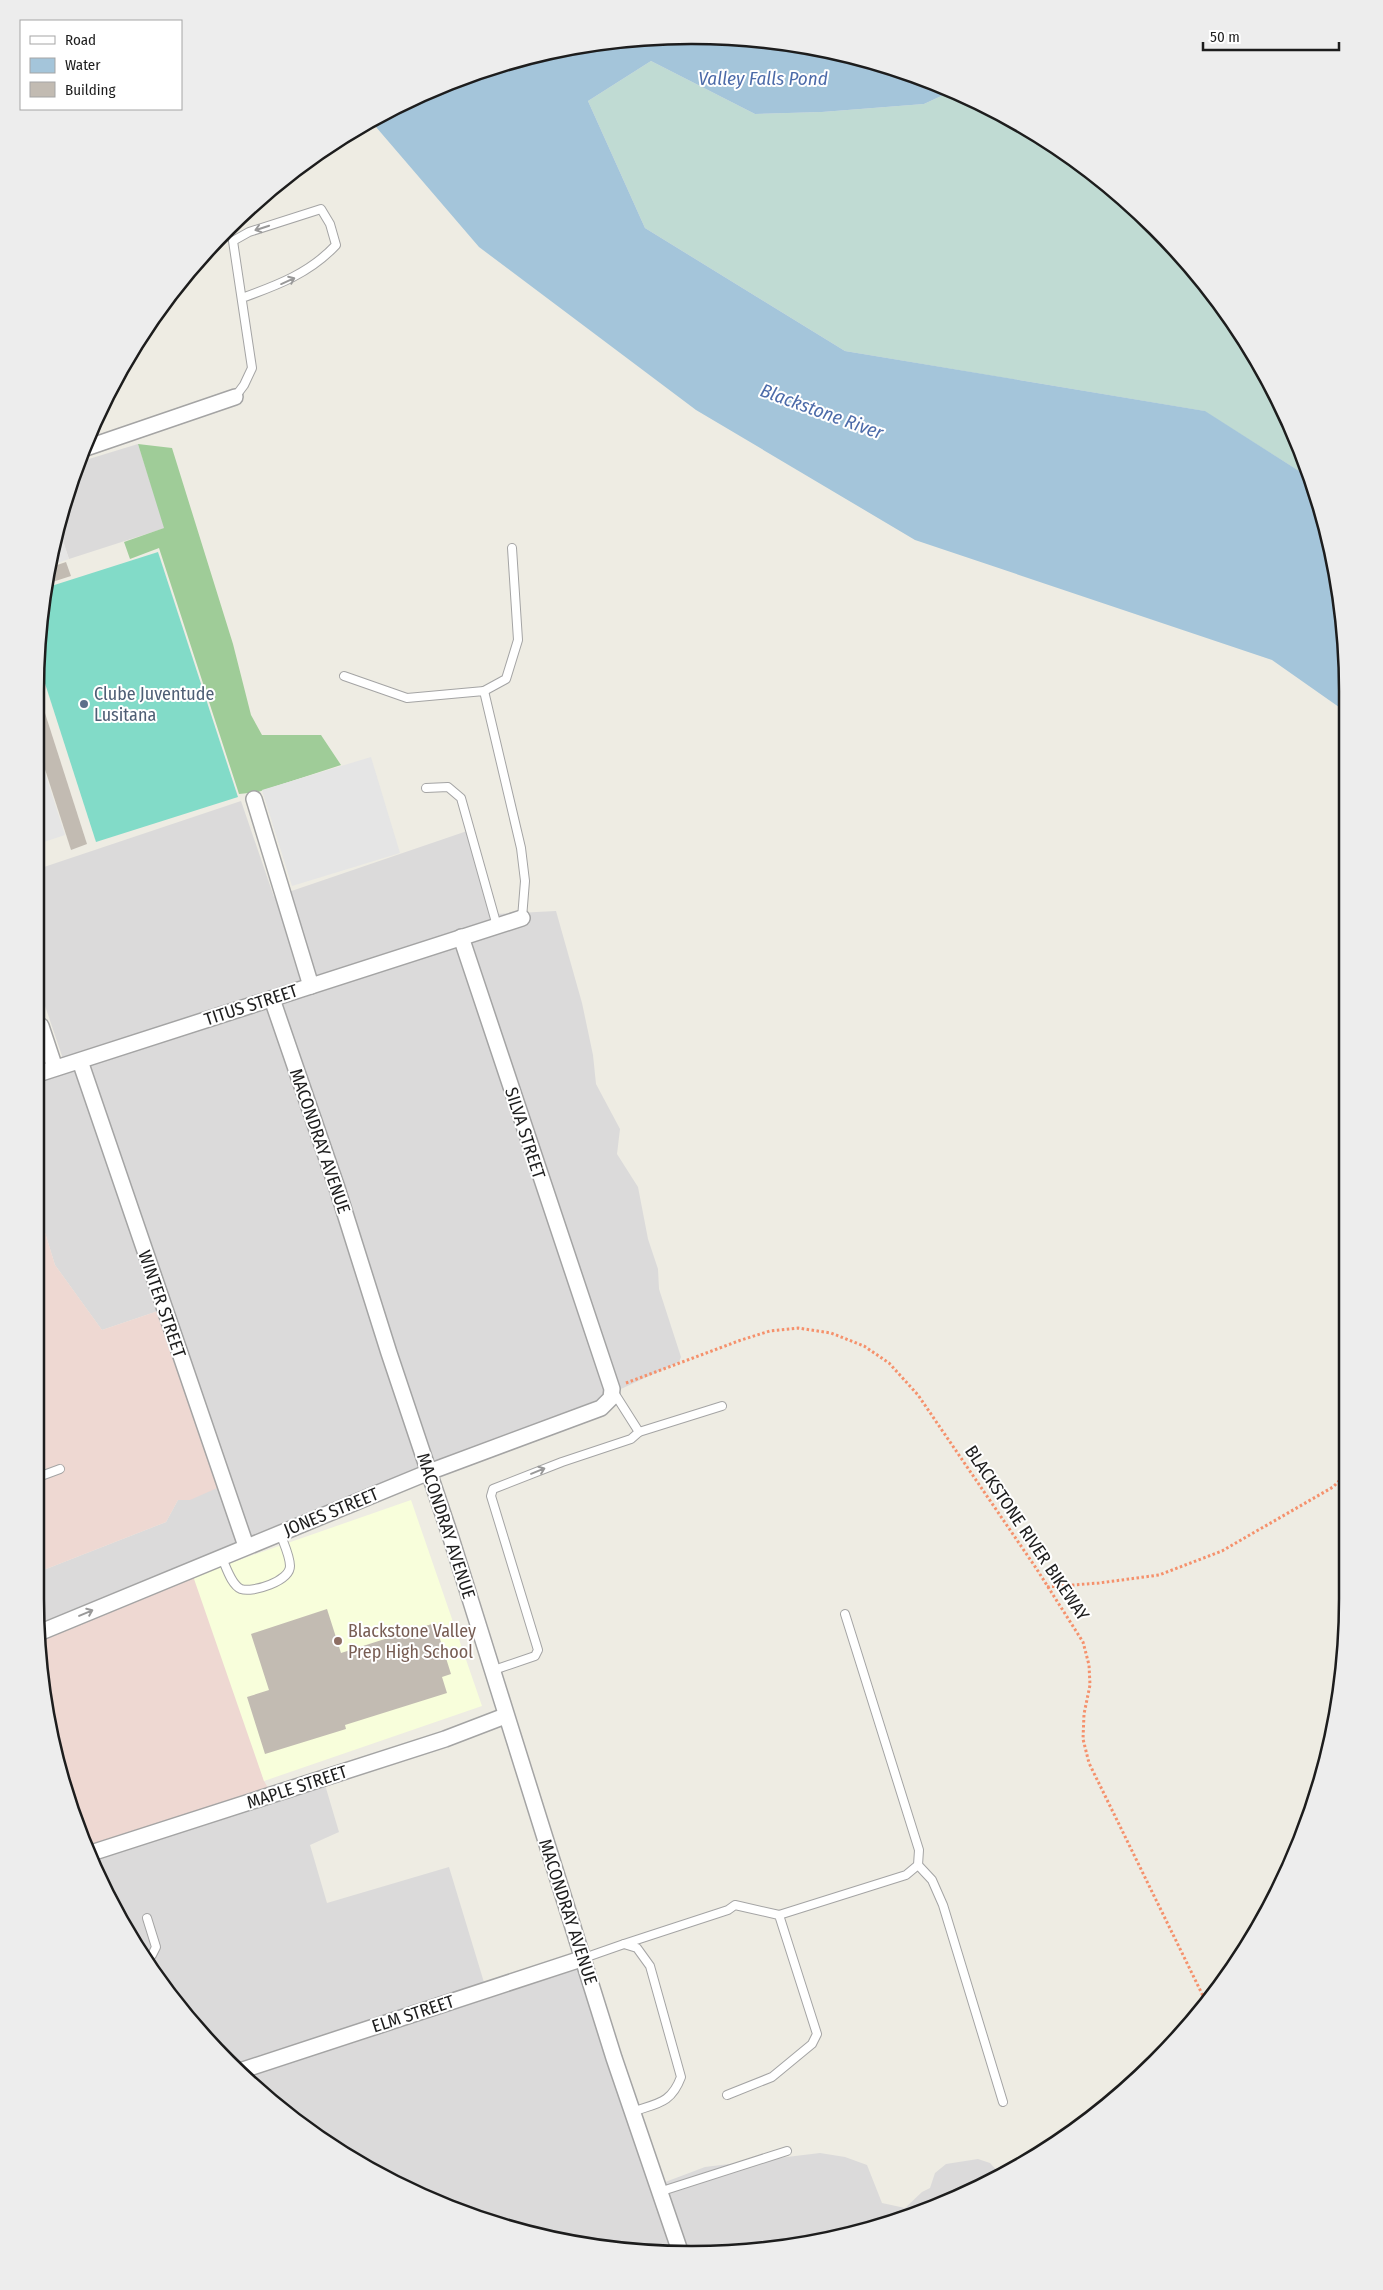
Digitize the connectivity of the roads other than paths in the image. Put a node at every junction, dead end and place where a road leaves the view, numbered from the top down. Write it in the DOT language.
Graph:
graph roads {
  1 [pos="242,298"];
  2 [pos="235,397"];
  3 [pos="92,446"];
  4 [pos="512,548"];
  5 [pos="344,676"];
  6 [pos="484,691"];
  7 [pos="426,788"];
  8 [pos="254,799"];
  9 [pos="522,918"];
  10 [pos="497,926"];
  11 [pos="461,937"];
  12 [pos="311,986"];
  13 [pos="272,999"];
  14 [pos="44,1045"];
  15 [pos="80,1061"];
  16 [pos="48,1071"];
  17 [pos="612,1388"];
  18 [pos="722,1406"];
  19 [pos="639,1432"];
  20 [pos="60,1469"];
  21 [pos="429,1472"];
  22 [pos="44,1475"];
  23 [pos="280,1533"];
  24 [pos="246,1546"];
  25 [pos="221,1556"];
  26 [pos="845,1614"];
  27 [pos="45,1630"];
  28 [pos="491,1671"];
  29 [pos="505,1716"];
  30 [pos="96,1852"];
  31 [pos="918,1865"];
  32 [pos="779,1915"];
  33 [pos="147,1918"];
  34 [pos="624,1944"];
  35 [pos="151,1955"];
  36 [pos="584,1958"];
  37 [pos="246,2069"];
  38 [pos="727,2095"];
  39 [pos="1004,2102"];
  40 [pos="632,2112"];
  41 [pos="787,2151"];
  42 [pos="659,2192"];
  43 [pos="678,2246"];
  1 -- 1 [label="lane, one-way"];
  1 -- 2 [label="lane"];
  2 -- 3 [label="street"];
  4 -- 6 [label="lane"];
  5 -- 6 [label="lane"];
  6 -- 9 [label="lane"];
  7 -- 10 [label="lane"];
  8 -- 12 [label="street"];
  9 -- 10 [label="street"];
  10 -- 11 [label="street"];
  11 -- 12 [label="street, TITUS STREET"];
  11 -- 17 [label="street, SILVA STREET"];
  12 -- 13 [label="street, TITUS STREET"];
  13 -- 15 [label="street, TITUS STREET"];
  13 -- 21 [label="street, MACONDRAY AVENUE"];
  14 -- 16 [label="street"];
  15 -- 16 [label="street, TITUS STREET"];
  15 -- 24 [label="street, WINTER STREET"];
  17 -- 19 [label="lane"];
  17 -- 21 [label="street, JONES STREET"];
  18 -- 19 [label="lane"];
  28 -- 19 [label="lane, one-way"];
  20 -- 22 [label="lane"];
  21 -- 23 [label="street, JONES STREET"];
  21 -- 28 [label="street, MACONDRAY AVENUE"];
  23 -- 24 [label="street, JONES STREET"];
  23 -- 25 [label="lane"];
  24 -- 25 [label="street, JONES STREET"];
  27 -- 25 [label="street, JONES STREET, one-way"];
  26 -- 31 [label="lane"];
  28 -- 29 [label="street, MACONDRAY AVENUE"];
  29 -- 30 [label="street, MAPLE STREET"];
  29 -- 36 [label="street, MACONDRAY AVENUE"];
  31 -- 32 [label="lane"];
  31 -- 39 [label="lane"];
  32 -- 34 [label="lane"];
  32 -- 38 [label="lane"];
  33 -- 35 [label="lane"];
  34 -- 36 [label="lane"];
  34 -- 40 [label="lane"];
  36 -- 37 [label="street, ELM STREET"];
  36 -- 40 [label="street, MACONDRAY AVENUE"];
  40 -- 42 [label="street, MACONDRAY AVENUE"];
  41 -- 42 [label="lane"];
  42 -- 43 [label="street, MACONDRAY AVENUE"];
}
